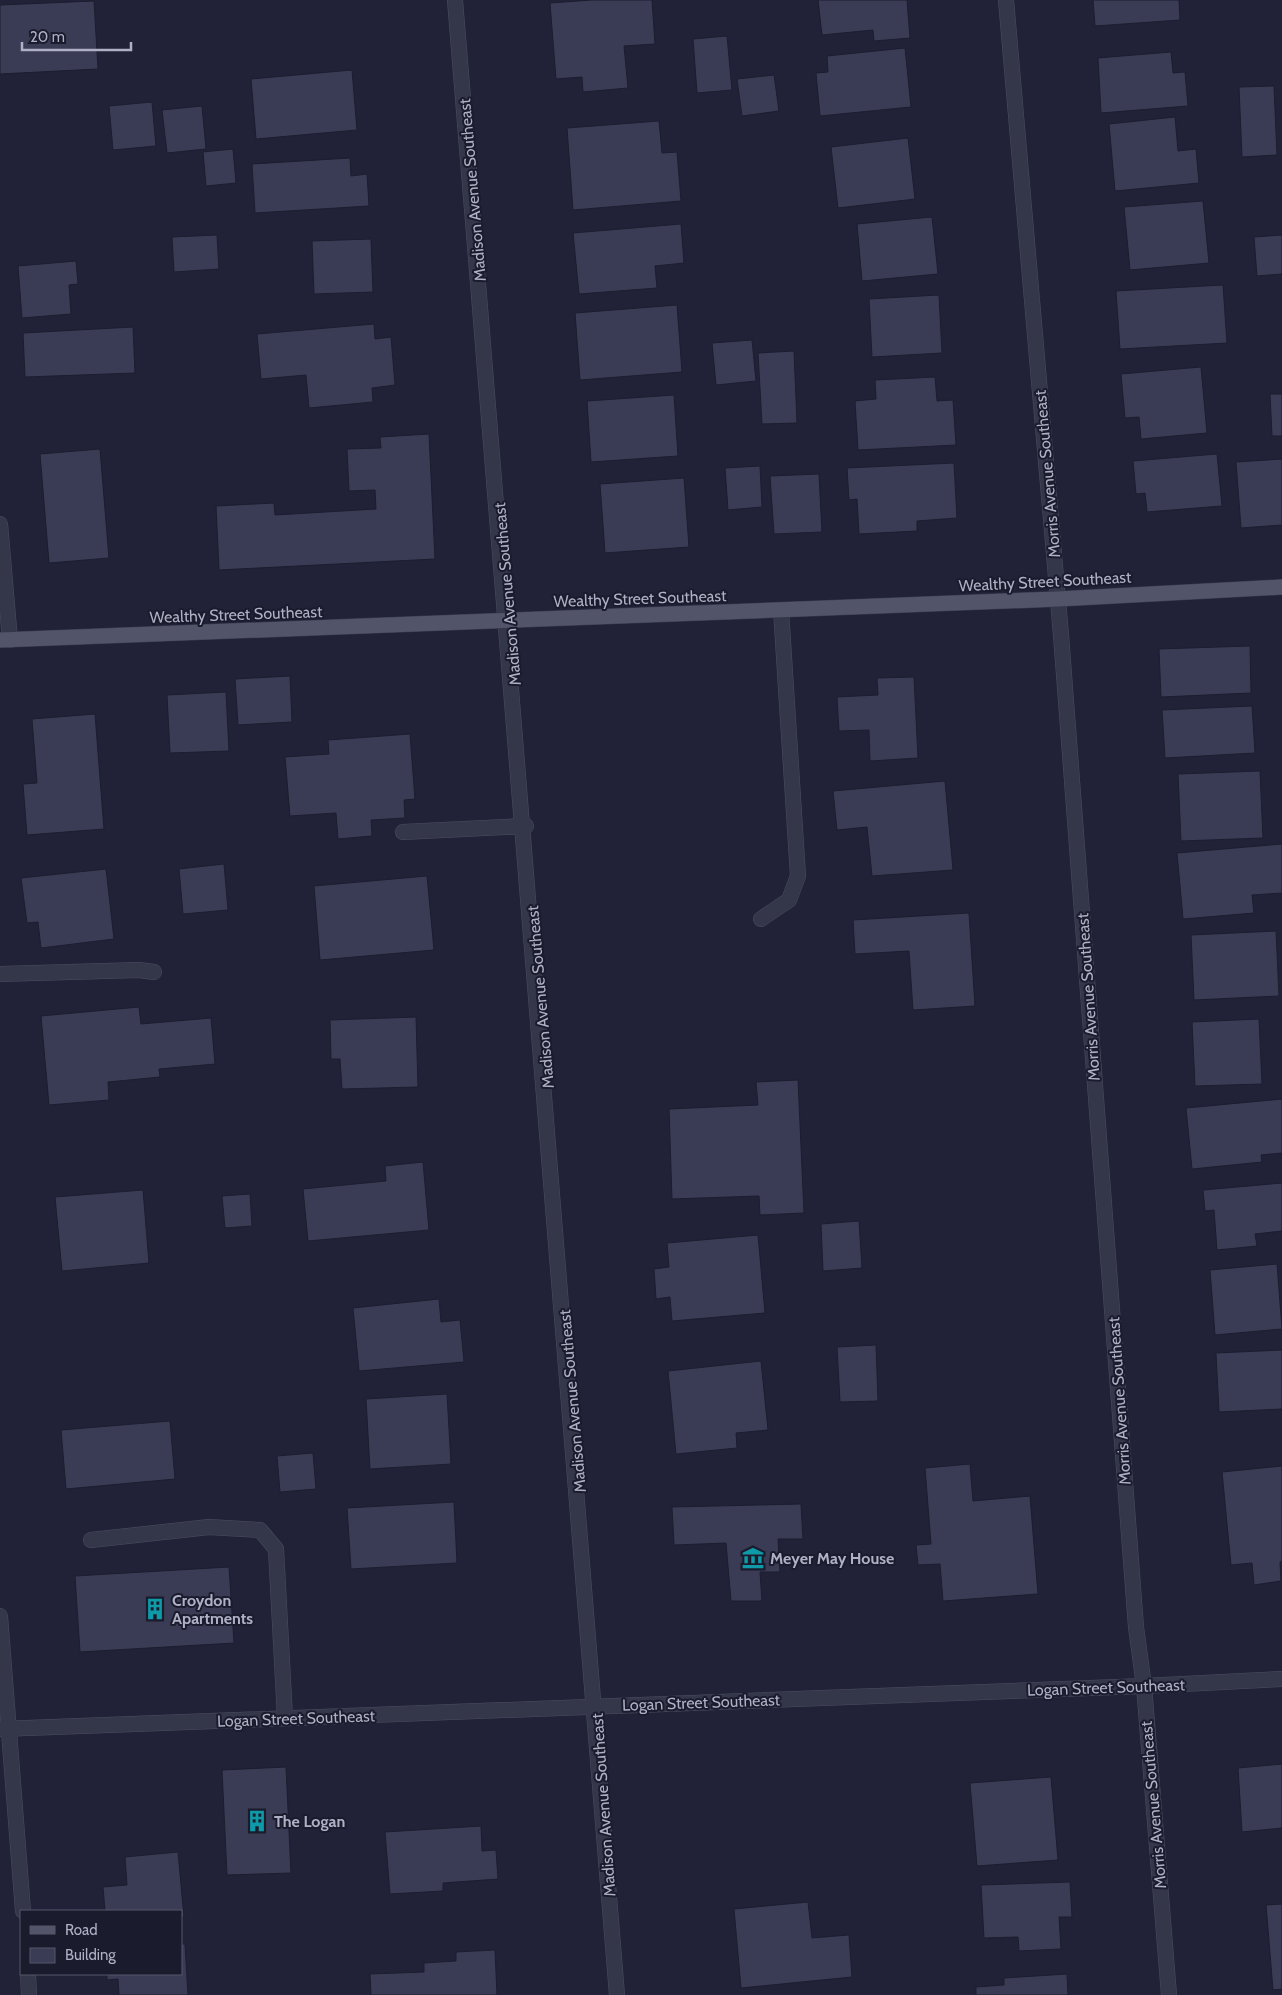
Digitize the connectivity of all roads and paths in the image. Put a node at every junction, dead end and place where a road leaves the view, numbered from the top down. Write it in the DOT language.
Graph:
graph roads {
  1 [pos="455,0"];
  2 [pos="1006,0"];
  3 [pos="0,524"];
  4 [pos="1282,587"];
  5 [pos="1058,599"];
  6 [pos="781,610"];
  7 [pos="510,620"];
  8 [pos="5,640"];
  9 [pos="526,826"];
  10 [pos="403,832"];
  11 [pos="760,919"];
  12 [pos="154,972"];
  13 [pos="0,974"];
  14 [pos="91,1540"];
  15 [pos="0,1616"];
  16 [pos="1282,1679"];
  17 [pos="1144,1686"];
  18 [pos="596,1706"];
  19 [pos="285,1718"];
  20 [pos="4,1729"];
  21 [pos="23,1910"];
  22 [pos="28,1975"];
  23 [pos="29,1995"];
  24 [pos="617,1995"];
  25 [pos="1169,1995"];
  1 -- 7 [label="street, Madison Avenue Southeast"];
  2 -- 5 [label="street, Morris Avenue Southeast"];
  3 -- 8 [label="street"];
  4 -- 5 [label="main road, Wealthy Street Southeast"];
  5 -- 6 [label="main road, Wealthy Street Southeast"];
  5 -- 17 [label="street, Morris Avenue Southeast"];
  6 -- 7 [label="main road, Wealthy Street Southeast"];
  6 -- 11 [label="street"];
  7 -- 8 [label="main road, Wealthy Street Southeast"];
  7 -- 9 [label="street, Madison Avenue Southeast"];
  9 -- 10 [label="street"];
  9 -- 18 [label="street, Madison Avenue Southeast"];
  12 -- 13 [label="street"];
  14 -- 19 [label="street"];
  15 -- 20 [label="street"];
  16 -- 17 [label="street, Logan Street Southeast"];
  17 -- 18 [label="street, Logan Street Southeast"];
  17 -- 25 [label="street, Morris Avenue Southeast"];
  18 -- 19 [label="street, Logan Street Southeast"];
  18 -- 24 [label="street, Madison Avenue Southeast"];
  19 -- 20 [label="street, Logan Street Southeast"];
  20 -- 21 [label="street"];
  22 -- 23 [label="street"];
}
